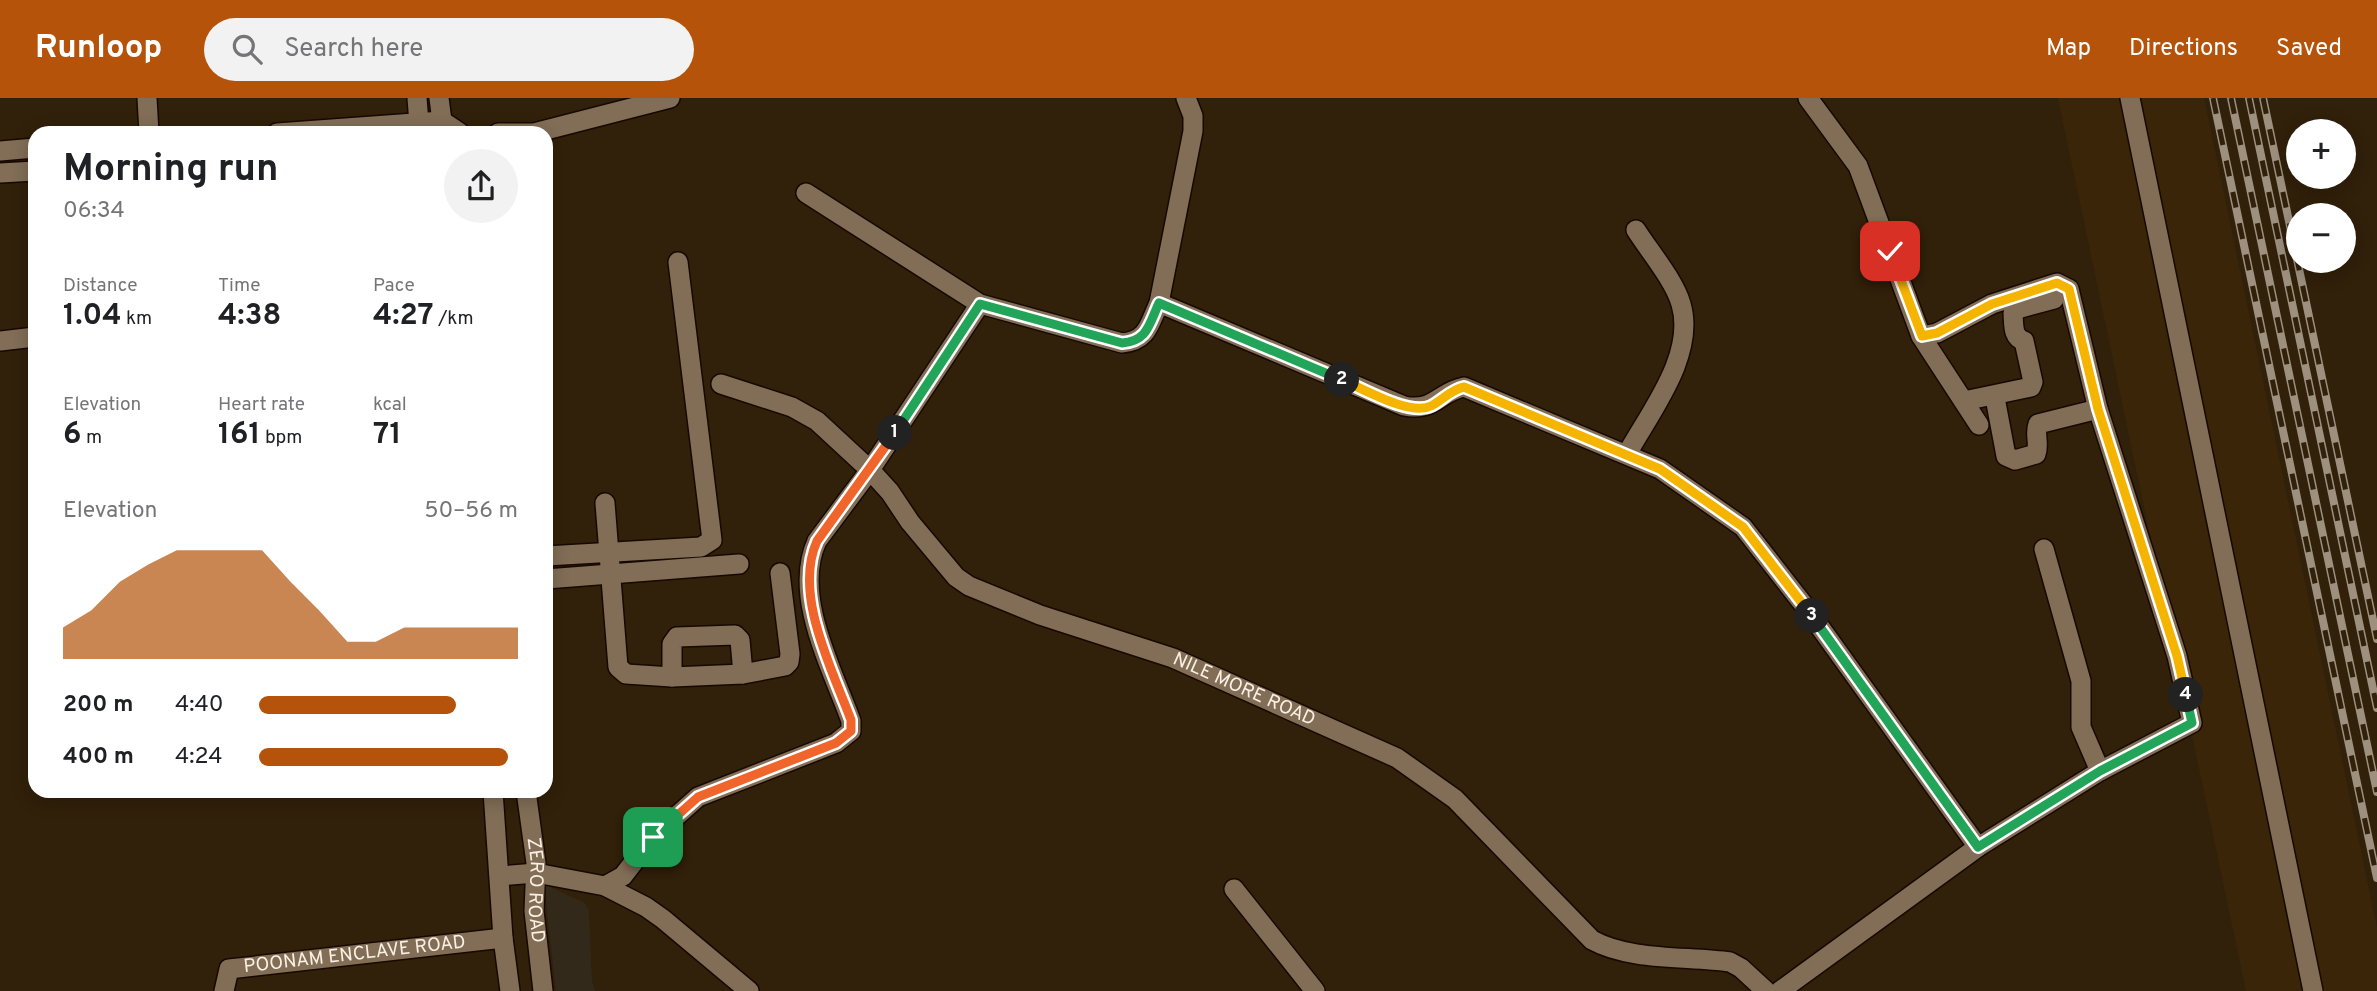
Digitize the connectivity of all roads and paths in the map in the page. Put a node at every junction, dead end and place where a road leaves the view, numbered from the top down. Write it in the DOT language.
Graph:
graph roads {
  1 [pos="147,98"];
  2 [pos="416,98"];
  3 [pos="439,98"];
  4 [pos="670,98"];
  5 [pos="1186,98"];
  6 [pos="1808,98"];
  7 [pos="2130,98"];
  8 [pos="442,121"];
  9 [pos="149,126"];
  10 [pos="420,126"];
  11 [pos="426,126"];
  12 [pos="450,126"];
  13 [pos="553,128"];
  14 [pos="28,149"];
  15 [pos="0,151"];
  16 [pos="28,171"];
  17 [pos="0,173"];
  18 [pos="806,193"];
  19 [pos="1636,230"];
  20 [pos="678,262"];
  21 [pos="2054,299"];
  22 [pos="1159,303"];
  23 [pos="980,304"];
  24 [pos="1922,336"];
  25 [pos="28,338"];
  26 [pos="0,341"];
  27 [pos="721,384"];
  28 [pos="1964,401"];
  29 [pos="1996,403"];
  30 [pos="2098,409"];
  31 [pos="1979,425"];
  32 [pos="1627,454"];
  33 [pos="870,470"];
  34 [pos="605,503"];
  35 [pos="2044,549"];
  36 [pos="608,554"];
  37 [pos="553,556"];
  38 [pos="739,564"];
  39 [pos="780,573"];
  40 [pos="609,574"];
  41 [pos="553,578"];
  42 [pos="744,674"];
  43 [pos="672,677"];
  44 [pos="2100,771"];
  45 [pos="494,798"];
  46 [pos="527,798"];
  47 [pos="1978,847"];
  48 [pos="536,873"];
  49 [pos="500,876"];
  50 [pos="605,886"];
  51 [pos="1234,889"];
  52 [pos="503,938"];
  53 [pos="224,991"];
  54 [pos="510,991"];
  55 [pos="543,991"];
  56 [pos="749,991"];
  57 [pos="1315,991"];
  58 [pos="1766,991"];
  59 [pos="1780,991"];
  60 [pos="2313,991"];
  1 -- 9 [label="street"];
  2 -- 10 [label="street"];
  3 -- 8 [label="street"];
  4 -- 13 [label="street"];
  5 -- 22 [label="street"];
  6 -- 24 [label="street"];
  7 -- 60 [label="street"];
  8 -- 11 [label="street"];
  8 -- 12 [label="street"];
  14 -- 15 [label="street"];
  16 -- 17 [label="street"];
  18 -- 23 [label="street"];
  19 -- 32 [label="street"];
  20 -- 36 [label="street"];
  21 -- 28 [label="street"];
  22 -- 23 [label="street"];
  22 -- 32 [label="street"];
  23 -- 33 [label="street"];
  24 -- 28 [label="street"];
  24 -- 30 [label="street"];
  25 -- 26 [label="street"];
  27 -- 33 [label="street, NILE MORE ROAD"];
  28 -- 31 [label="street"];
  29 -- 30 [label="street"];
  30 -- 44 [label="street"];
  32 -- 47 [label="street"];
  33 -- 50 [label="street"];
  33 -- 58 [label="street, NILE MORE ROAD"];
  34 -- 36 [label="street"];
  35 -- 44 [label="street"];
  36 -- 37 [label="street"];
  36 -- 40 [label="street"];
  38 -- 40 [label="street"];
  39 -- 42 [label="street"];
  40 -- 41 [label="street"];
  40 -- 43 [label="street"];
  42 -- 43 [label="street"];
  42 -- 43 [label="street"];
  44 -- 47 [label="street"];
  45 -- 49 [label="street, ZERO ROAD"];
  46 -- 48 [label="street, ZERO ROAD"];
  47 -- 59 [label="street"];
  48 -- 49 [label="street"];
  48 -- 50 [label="street"];
  48 -- 55 [label="street, ZERO ROAD"];
  49 -- 52 [label="street, ZERO ROAD"];
  50 -- 56 [label="street"];
  51 -- 57 [label="street"];
  52 -- 53 [label="street, POONAM ENCLAVE ROAD"];
  52 -- 54 [label="street, ZERO ROAD"];
}
